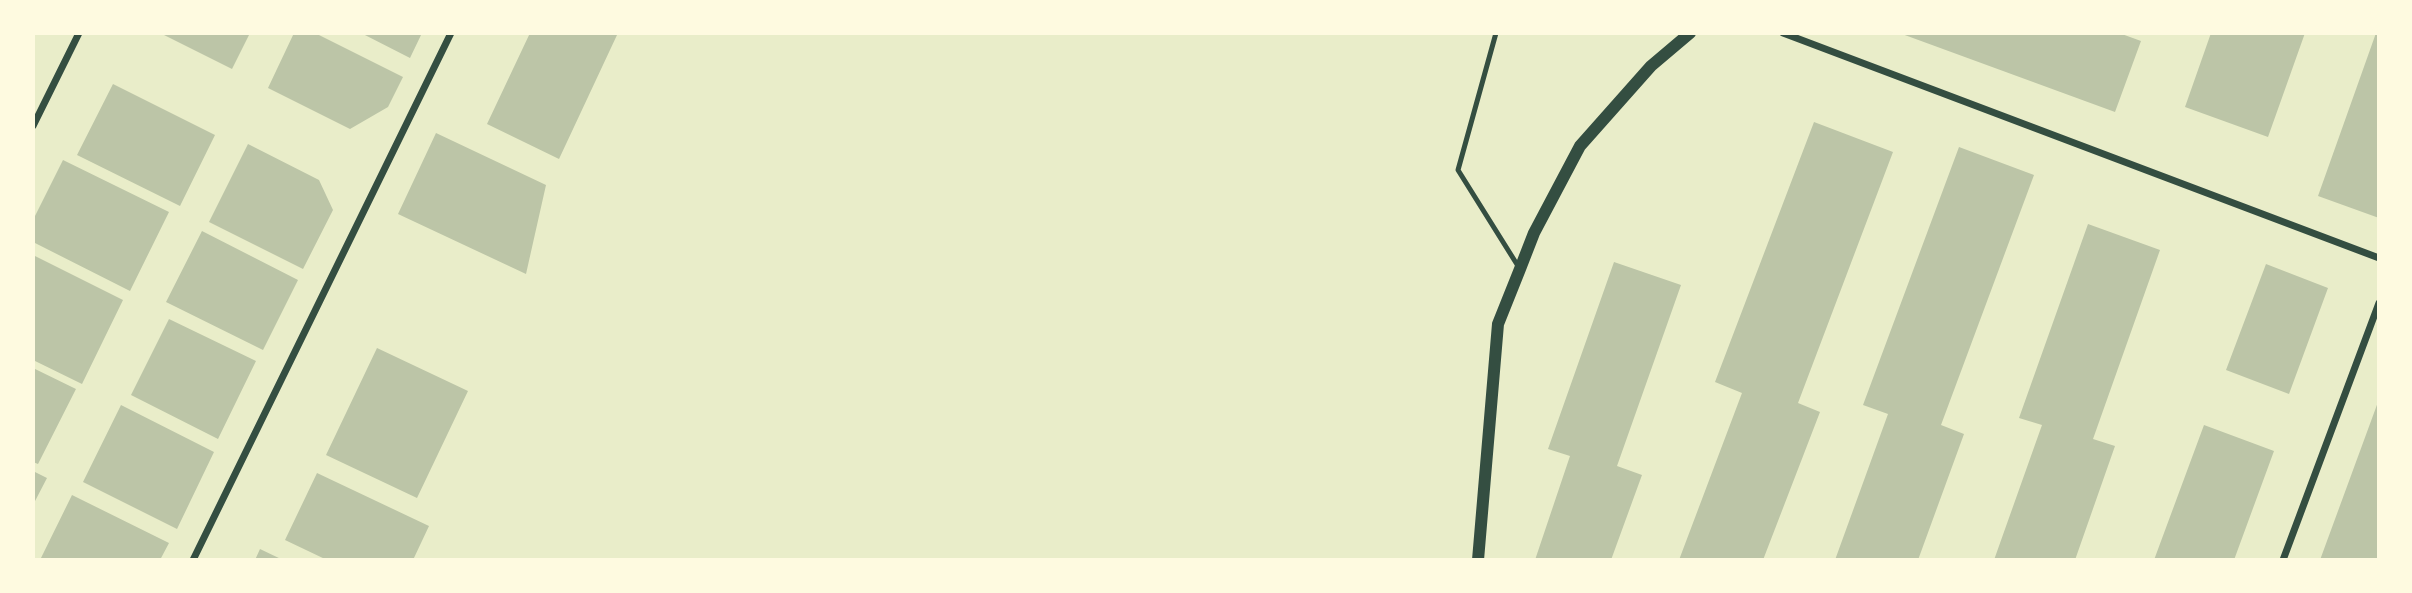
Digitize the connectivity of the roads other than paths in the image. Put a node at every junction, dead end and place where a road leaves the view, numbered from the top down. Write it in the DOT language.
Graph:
graph roads {
  1 [pos="79,33"];
  2 [pos="451,33"];
  3 [pos="1496,33"];
  4 [pos="1690,33"];
  5 [pos="1783,33"];
  6 [pos="33,126"];
  7 [pos="2379,258"];
  8 [pos="1520,269"];
  9 [pos="2379,303"];
  10 [pos="192,560"];
  11 [pos="1478,560"];
  12 [pos="2283,560"];
  1 -- 6 [label="street"];
  2 -- 10 [label="street"];
  3 -- 8 [label="lane"];
  4 -- 8 [label="street"];
  5 -- 7 [label="street"];
  8 -- 11 [label="street"];
  9 -- 12 [label="street"];
}
